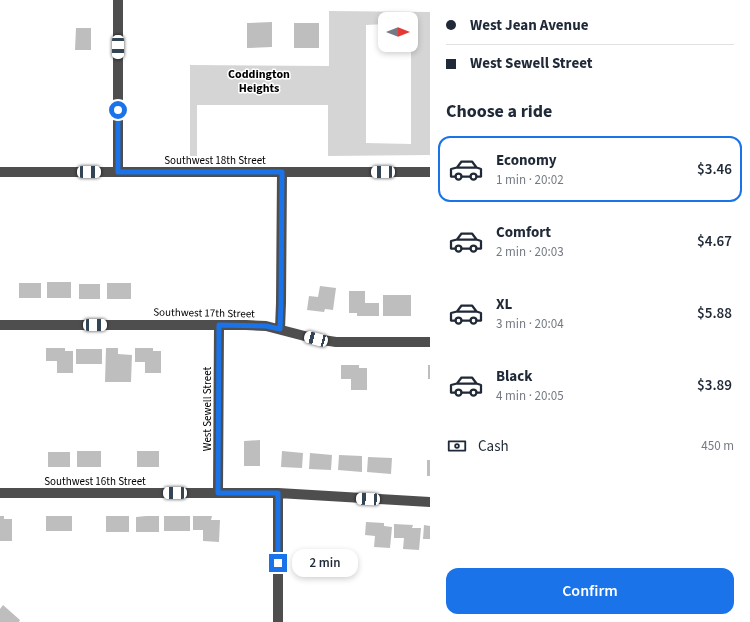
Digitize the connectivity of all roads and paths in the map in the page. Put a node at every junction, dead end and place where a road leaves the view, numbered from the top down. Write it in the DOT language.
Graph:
graph roads {
  1 [pos="118,0"];
  2 [pos="0,172"];
  3 [pos="118,172"];
  4 [pos="282,172"];
  5 [pos="430,172"];
  6 [pos="0,325"];
  7 [pos="219,325"];
  8 [pos="280,329"];
  9 [pos="430,342"];
  10 [pos="0,493"];
  11 [pos="218,493"];
  12 [pos="278,493"];
  13 [pos="430,502"];
  14 [pos="278,622"];
  1 -- 3 [label="street"];
  2 -- 3 [label="street, Southwest 18th Street"];
  3 -- 4 [label="street, Southwest 18th Street"];
  4 -- 5 [label="street, Southwest 18th Street"];
  4 -- 8 [label="street"];
  6 -- 7 [label="street, Southwest 17th Street"];
  7 -- 8 [label="street, Southwest 17th Street"];
  7 -- 11 [label="street, West Sewell Street"];
  8 -- 9 [label="street, Southwest 17th Street"];
  10 -- 11 [label="street, Southwest 16th Street"];
  11 -- 12 [label="street, Southwest 16th Street"];
  12 -- 13 [label="street, Southwest 16th Street"];
  12 -- 14 [label="street"];
}
